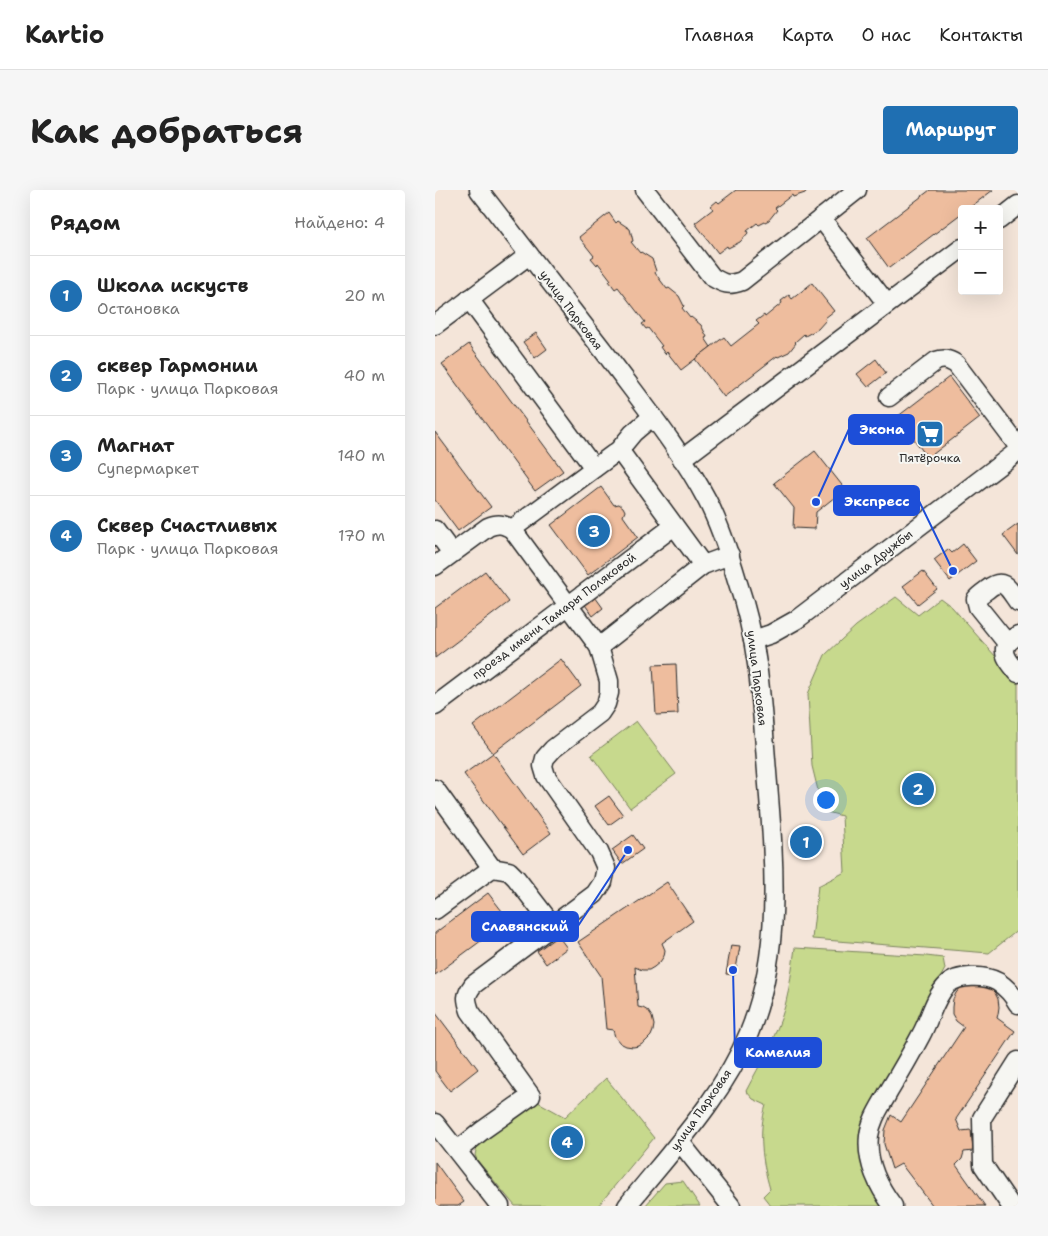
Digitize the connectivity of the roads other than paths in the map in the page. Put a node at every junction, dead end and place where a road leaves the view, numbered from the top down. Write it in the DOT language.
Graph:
graph roads {
  1 [pos="479,190"];
  2 [pos="645,190"];
  3 [pos="857,190"];
  4 [pos="1018,206"];
  5 [pos="1003,217"];
  6 [pos="821,218"];
  7 [pos="959,250"];
  8 [pos="529,255"];
  9 [pos="469,299"];
  10 [pos="887,304"];
  11 [pos="435,325"];
  12 [pos="889,397"];
  13 [pos="653,416"];
  14 [pos="619,450"];
  15 [pos="1016,455"];
  16 [pos="682,459"];
  17 [pos="594,468"];
  18 [pos="674,526"];
  19 [pos="512,529"];
  20 [pos="435,530"];
  21 [pos="452,553"];
  22 [pos="730,555"];
  23 [pos="703,565"];
  24 [pos="435,566"];
  25 [pos="1018,602"];
  26 [pos="569,606"];
  27 [pos="1013,639"];
  28 [pos="753,640"];
  29 [pos="599,647"];
  30 [pos="1018,673"];
  31 [pos="435,706"];
  32 [pos="435,789"];
  33 [pos="492,868"];
  34 [pos="435,910"];
  35 [pos="553,926"];
  36 [pos="1018,1004"];
  37 [pos="1018,1061"];
  38 [pos="435,1123"];
  39 [pos="680,1142"];
  40 [pos="454,1147"];
  41 [pos="500,1206"];
  42 [pos="627,1206"];
  43 [pos="731,1206"];
  44 [pos="893,1206"];
  45 [pos="1011,1206"];
  1 -- 8 [label="street, улица Парковая"];
  2 -- 6 [label="street"];
  3 -- 6 [label="street"];
  4 -- 5 [label="street"];
  6 -- 10 [label="street"];
  7 -- 10 [label="street"];
  8 -- 9 [label="street"];
  8 -- 13 [label="street, улица Парковая"];
  9 -- 11 [label="street"];
  9 -- 17 [label="street"];
  10 -- 16 [label="street"];
  12 -- 15 [label="street"];
  13 -- 14 [label="street"];
  13 -- 16 [label="street, улица Парковая"];
  14 -- 17 [label="street"];
  14 -- 18 [label="street"];
  15 -- 28 [label="street, улица Дружбы"];
  16 -- 22 [label="street, улица Парковая"];
  17 -- 19 [label="street"];
  18 -- 23 [label="street"];
  18 -- 26 [label="street, проезд имени Тамары Поляковой"];
  19 -- 21 [label="street"];
  19 -- 26 [label="street"];
  20 -- 21 [label="street"];
  21 -- 24 [label="street"];
  22 -- 23 [label="street"];
  22 -- 28 [label="street, улица Парковая"];
  23 -- 29 [label="street"];
  25 -- 27 [label="street"];
  26 -- 29 [label="street"];
  26 -- 31 [label="street, проезд имени Тамары Поляковой"];
  27 -- 30 [label="street"];
  28 -- 39 [label="street, улица Парковая"];
  29 -- 35 [label="street"];
  32 -- 33 [label="street"];
  33 -- 34 [label="street"];
  33 -- 35 [label="street"];
  35 -- 40 [label="street"];
  36 -- 44 [label="street"];
  37 -- 45 [label="street"];
  38 -- 40 [label="street"];
  39 -- 42 [label="street, улица Парковая"];
  39 -- 43 [label="street"];
  40 -- 41 [label="street"];
}
